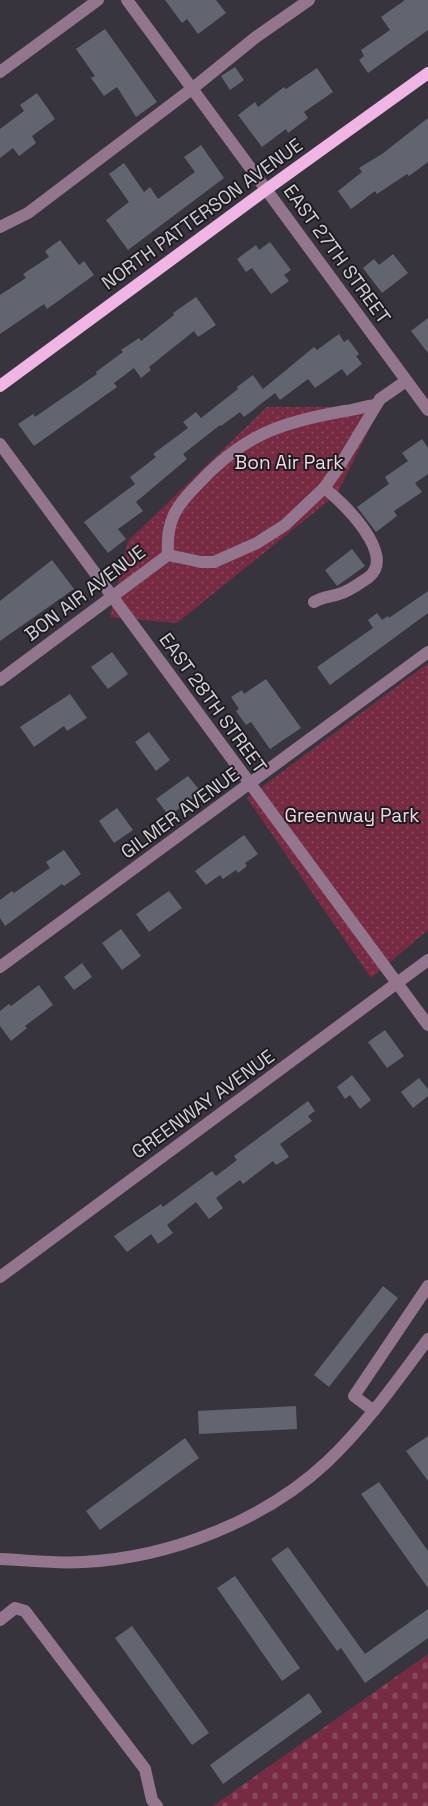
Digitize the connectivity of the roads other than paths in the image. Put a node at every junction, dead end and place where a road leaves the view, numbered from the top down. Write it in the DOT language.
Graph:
graph roads {
  1 [pos="98,0"];
  2 [pos="127,0"];
  3 [pos="309,0"];
  4 [pos="0,72"];
  5 [pos="428,73"];
  6 [pos="193,88"];
  7 [pos="267,189"];
  8 [pos="0,227"];
  9 [pos="406,381"];
  10 [pos="0,386"];
  11 [pos="375,405"];
  12 [pos="428,410"];
  13 [pos="0,444"];
  14 [pos="324,488"];
  15 [pos="168,555"];
  16 [pos="112,598"];
  17 [pos="314,602"];
  18 [pos="428,652"];
  19 [pos="0,680"];
  20 [pos="250,785"];
  21 [pos="428,960"];
  22 [pos="0,967"];
  23 [pos="397,984"];
  24 [pos="428,1025"];
  25 [pos="0,1277"];
  26 [pos="428,1286"];
  27 [pos="428,1339"];
  28 [pos="374,1411"];
  29 [pos="0,1559"];
  30 [pos="0,1620"];
  31 [pos="151,1804"];
  1 -- 4 [label="street"];
  2 -- 6 [label="street, EAST 27TH STREET"];
  3 -- 6 [label="street"];
  5 -- 7 [label="main road, NORTH PATTERSON AVENUE"];
  6 -- 7 [label="street, EAST 27TH STREET"];
  6 -- 8 [label="street"];
  7 -- 9 [label="street, EAST 27TH STREET"];
  7 -- 10 [label="main road, NORTH PATTERSON AVENUE"];
  9 -- 11 [label="street, BON AIR AVENUE"];
  9 -- 12 [label="street, EAST 27TH STREET"];
  11 -- 14 [label="street, BON AIR AVENUE"];
  11 -- 15 [label="street, BON AIR AVENUE"];
  13 -- 16 [label="street, EAST 28TH STREET"];
  14 -- 15 [label="street, BON AIR AVENUE"];
  14 -- 17 [label="street"];
  15 -- 16 [label="street, BON AIR AVENUE"];
  16 -- 19 [label="street, BON AIR AVENUE"];
  16 -- 20 [label="street, EAST 28TH STREET"];
  18 -- 20 [label="street, GILMER AVENUE"];
  20 -- 22 [label="street, GILMER AVENUE"];
  20 -- 23 [label="street, EAST 28TH STREET"];
  21 -- 23 [label="street, GREENWAY AVENUE"];
  23 -- 24 [label="street, EAST 28TH STREET"];
  23 -- 25 [label="street, GREENWAY AVENUE"];
  26 -- 28 [label="street"];
  27 -- 28 [label="street"];
  28 -- 29 [label="street"];
  30 -- 31 [label="street"];
}
